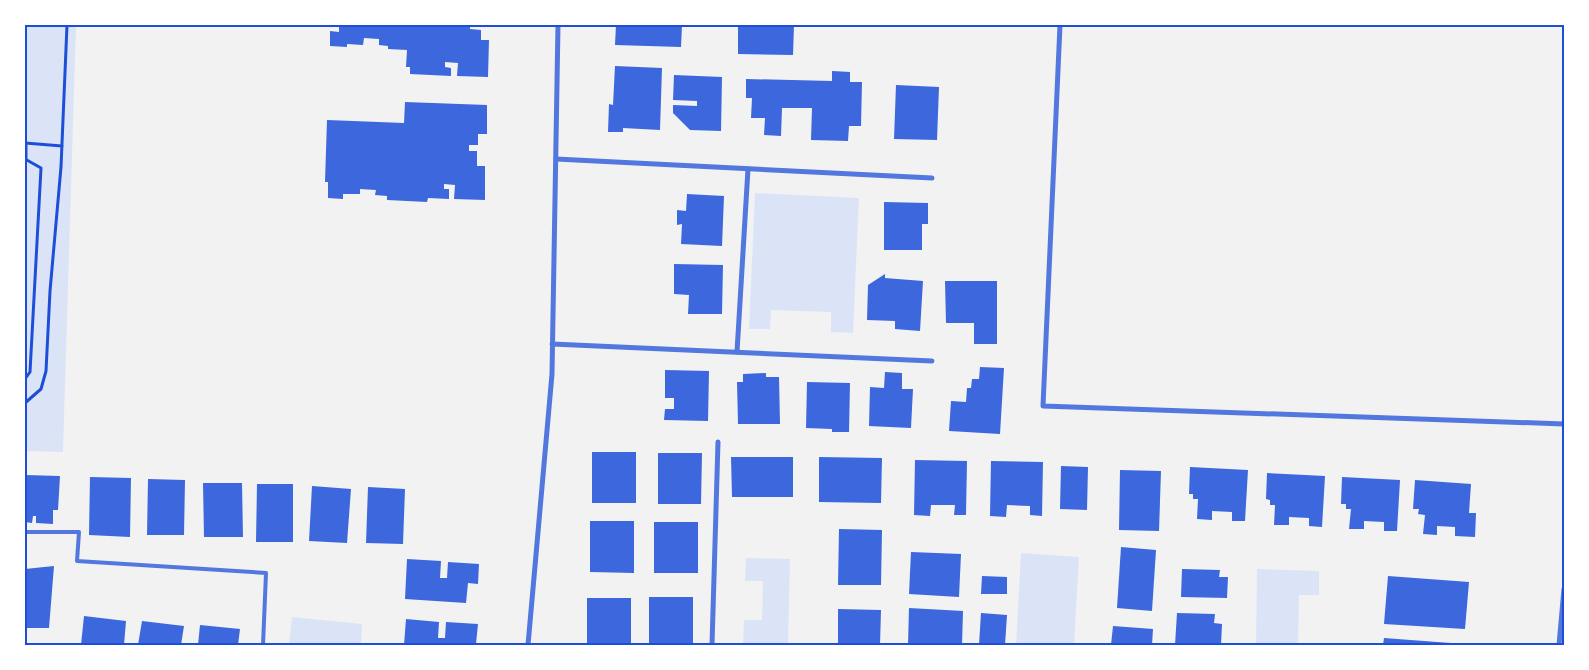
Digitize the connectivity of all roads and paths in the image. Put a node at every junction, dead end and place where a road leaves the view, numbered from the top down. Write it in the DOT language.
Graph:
graph roads {
  1 [pos="67,25"];
  2 [pos="558,25"];
  3 [pos="1060,25"];
  4 [pos="26,143"];
  5 [pos="62,146"];
  6 [pos="25,159"];
  7 [pos="556,159"];
  8 [pos="748,169"];
  9 [pos="932,178"];
  10 [pos="552,344"];
  11 [pos="738,352"];
  12 [pos="932,361"];
  13 [pos="25,379"];
  14 [pos="25,403"];
  15 [pos="1564,424"];
  16 [pos="718,442"];
  17 [pos="25,532"];
  18 [pos="1564,589"];
  19 [pos="263,645"];
  20 [pos="528,645"];
  21 [pos="712,645"];
  22 [pos="1559,645"];
  1 -- 5 [label="path"];
  2 -- 7 [label="street"];
  3 -- 15 [label="street"];
  4 -- 5 [label="path"];
  4 -- 6 [label="path"];
  5 -- 14 [label="path"];
  6 -- 13 [label="path"];
  7 -- 8 [label="street"];
  7 -- 10 [label="street"];
  8 -- 9 [label="street"];
  8 -- 11 [label="street"];
  10 -- 11 [label="street"];
  10 -- 20 [label="street"];
  11 -- 12 [label="street"];
  16 -- 21 [label="street"];
  17 -- 19 [label="lane"];
  18 -- 22 [label="street"];
}
